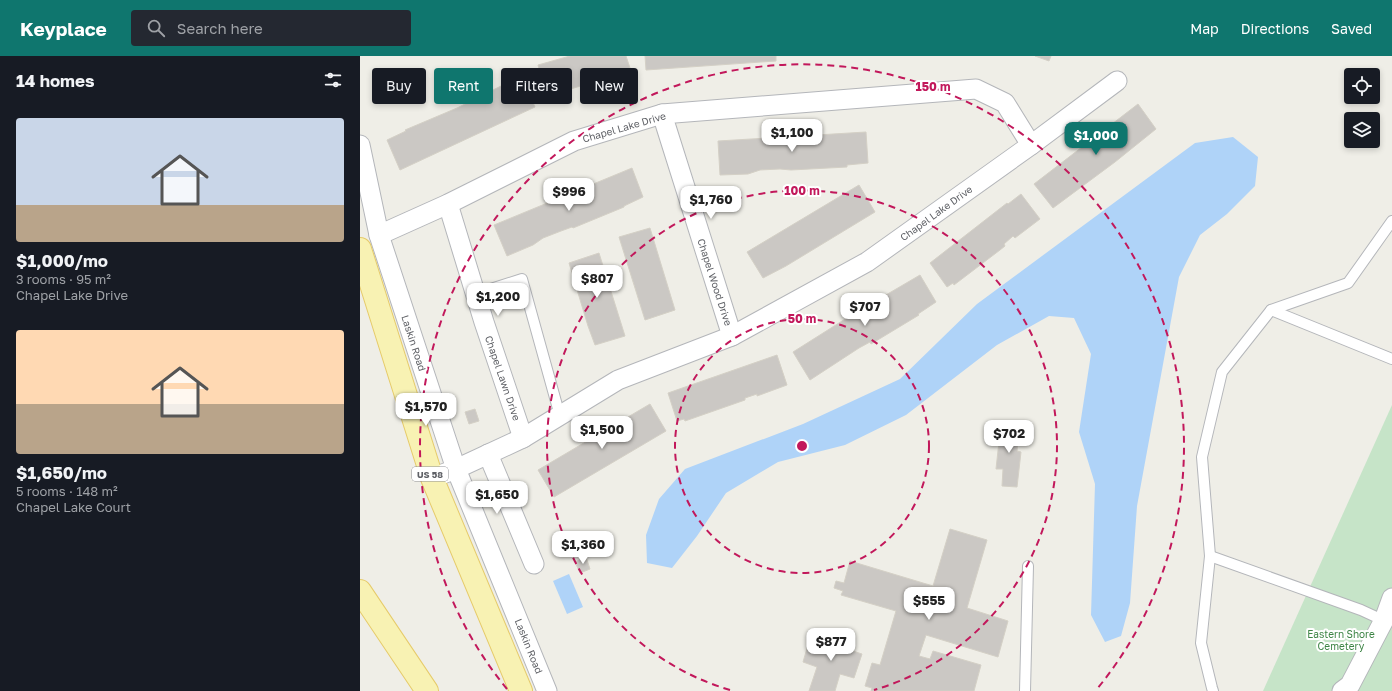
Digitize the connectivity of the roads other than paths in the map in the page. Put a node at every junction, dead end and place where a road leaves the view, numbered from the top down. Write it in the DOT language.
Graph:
graph roads {
  1 [pos="1117,80"];
  2 [pos="662,114"];
  3 [pos="1031,145"];
  4 [pos="360,146"];
  5 [pos="448,204"];
  6 [pos="1392,221"];
  7 [pos="379,235"];
  8 [pos="360,249"];
  9 [pos="475,294"];
  10 [pos="1270,310"];
  11 [pos="732,336"];
  12 [pos="1392,358"];
  13 [pos="560,416"];
  14 [pos="524,438"];
  15 [pos="488,454"];
  16 [pos="456,469"];
  17 [pos="432,478"];
  18 [pos="1210,556"];
  19 [pos="534,564"];
  20 [pos="1028,566"];
  21 [pos="360,591"];
  22 [pos="1392,598"];
  23 [pos="1388,622"];
  24 [pos="427,691"];
  25 [pos="520,691"];
  26 [pos="547,691"];
  27 [pos="1025,691"];
  28 [pos="1214,691"];
  29 [pos="1342,691"];
  1 -- 3 [label="street, Chapel Lake Drive"];
  2 -- 3 [label="street, Chapel Lake Drive"];
  2 -- 5 [label="street, Chapel Lake Drive"];
  2 -- 11 [label="street, Chapel Wood Drive"];
  3 -- 11 [label="street, Chapel Lake Drive"];
  4 -- 7 [label="street, Laskin Road"];
  5 -- 7 [label="street, Chapel Lake Drive"];
  5 -- 9 [label="street, Chapel Lawn Drive"];
  6 -- 10 [label="lane"];
  7 -- 16 [label="street, Laskin Road"];
  8 -- 17 [label="main road, US 58"];
  9 -- 13 [label="lane"];
  9 -- 14 [label="street, Chapel Lawn Drive"];
  10 -- 12 [label="lane"];
  10 -- 18 [label="lane"];
  11 -- 13 [label="street, Chapel Lake Drive"];
  13 -- 14 [label="street, Chapel Lake Drive"];
  14 -- 15 [label="street, Chapel Lake Drive"];
  15 -- 16 [label="street, Chapel Lake Drive"];
  15 -- 19 [label="street"];
  16 -- 17 [label="street, Chapel Lake Drive"];
  16 -- 26 [label="street, Laskin Road"];
  17 -- 25 [label="main road, US 58"];
  18 -- 23 [label="lane"];
  18 -- 28 [label="lane"];
  20 -- 27 [label="lane"];
  21 -- 24 [label="main road"];
  22 -- 23 [label="street"];
  23 -- 29 [label="street"];
}
